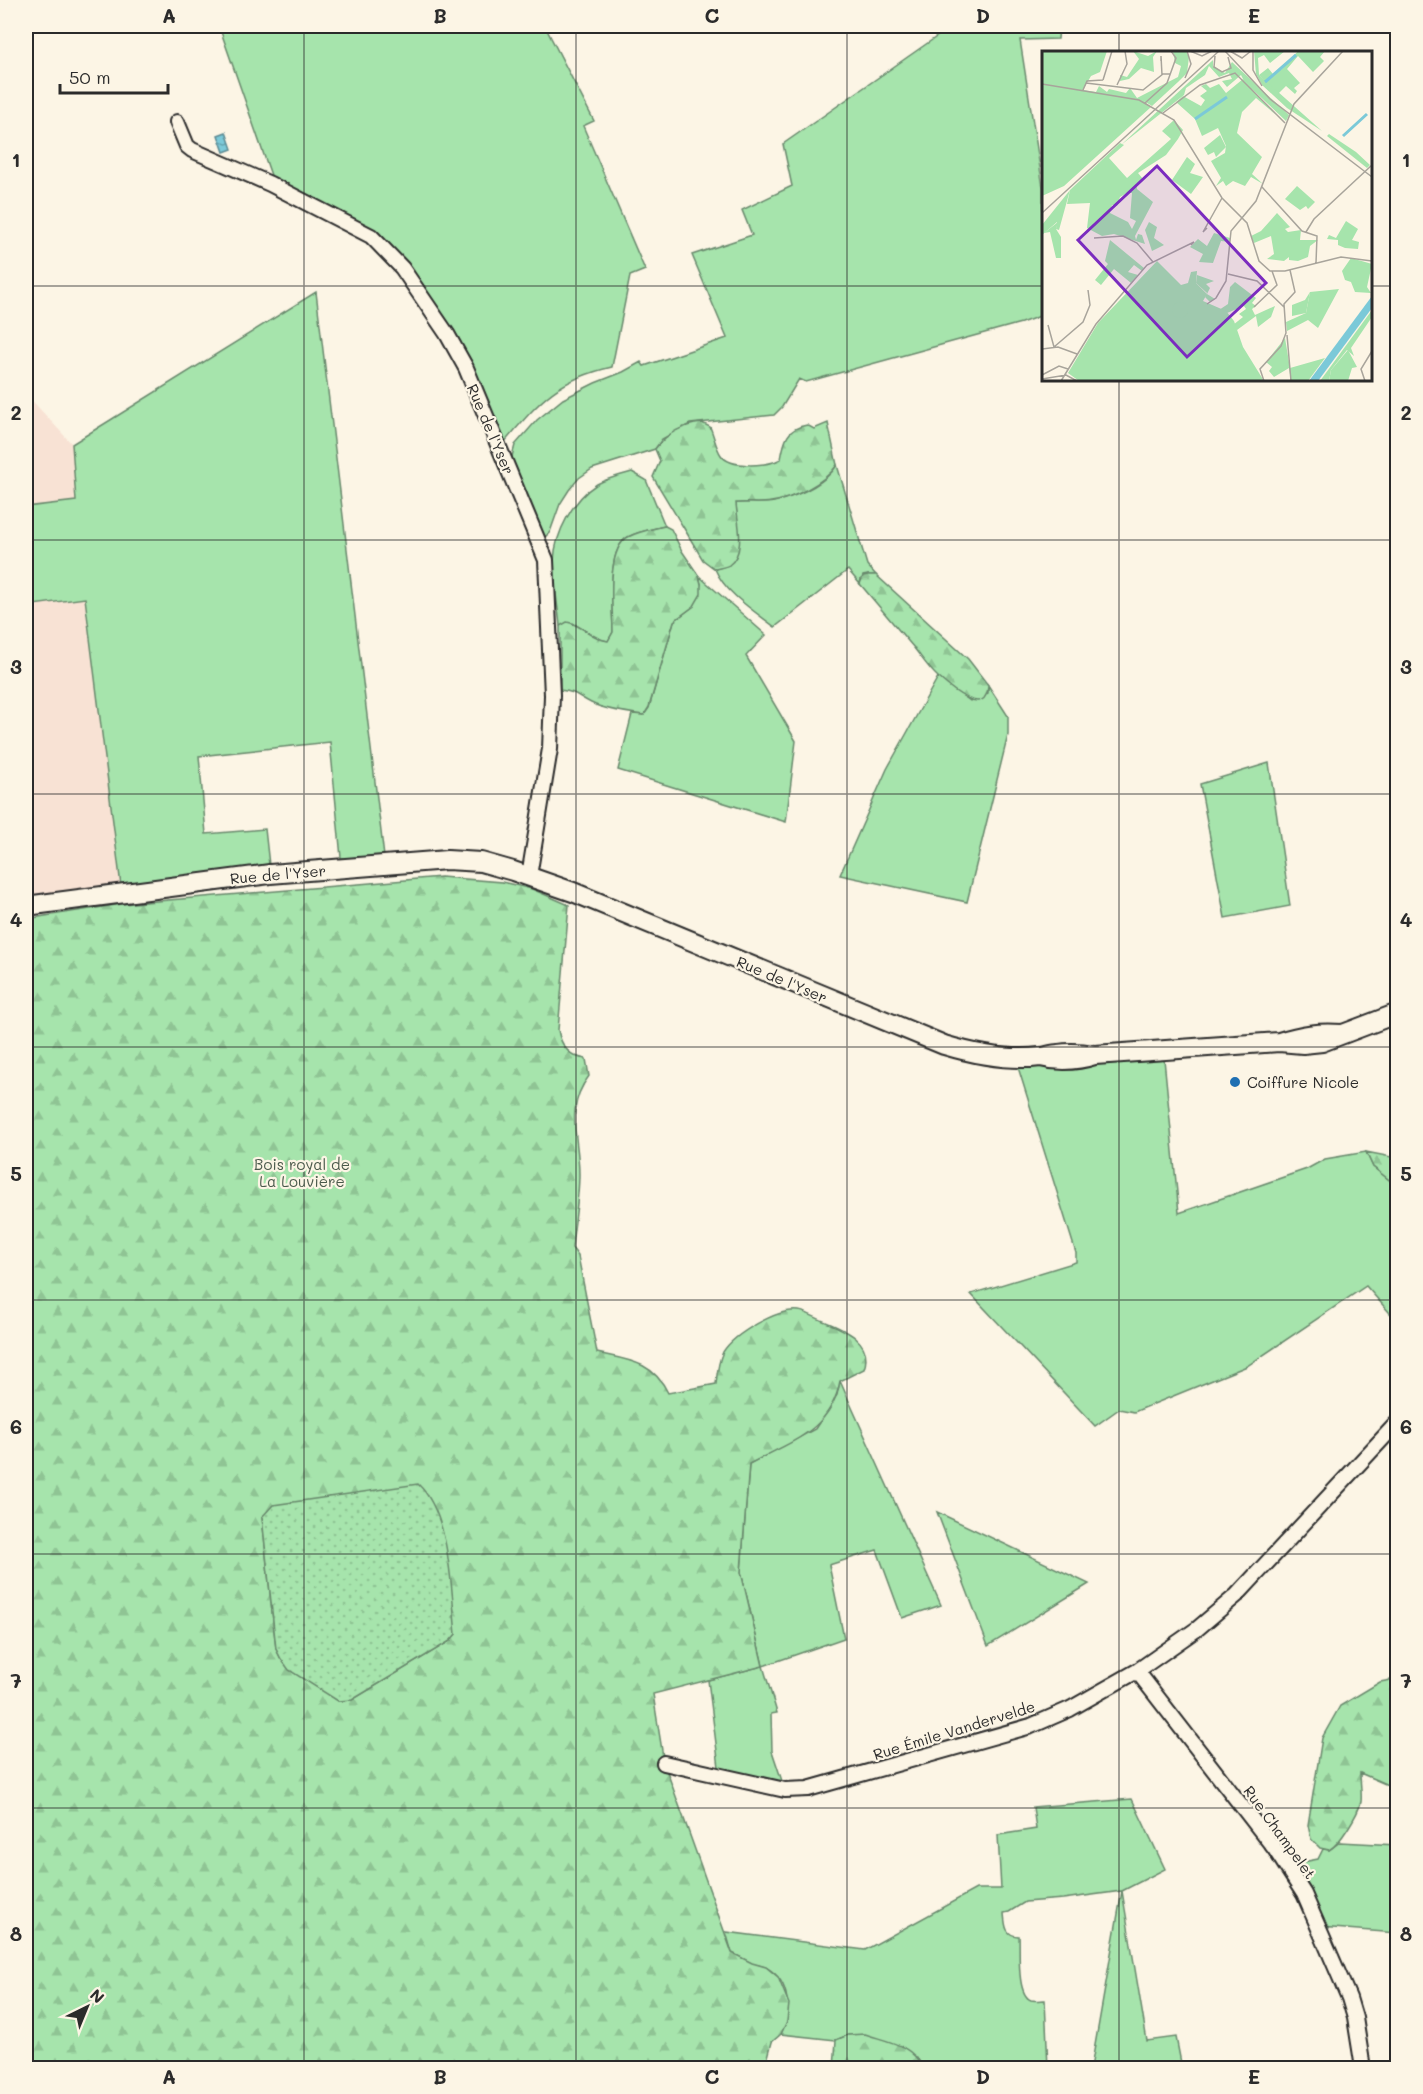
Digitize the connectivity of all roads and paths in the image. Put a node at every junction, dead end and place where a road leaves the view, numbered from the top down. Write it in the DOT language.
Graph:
graph roads {
  1 [pos="177,122"];
  2 [pos="529,876"];
  3 [pos="26,906"];
  4 [pos="1398,1013"];
  5 [pos="1398,1422"];
  6 [pos="1137,1671"];
  7 [pos="664,1763"];
  8 [pos="1363,2068"];
  1 -- 2 [label="street, Rue de l'Yser"];
  2 -- 3 [label="street, Rue de l'Yser"];
  2 -- 4 [label="street, Rue de l'Yser"];
  5 -- 6 [label="street, Rue Émile Vandervelde"];
  6 -- 7 [label="street, Rue Émile Vandervelde"];
  6 -- 8 [label="street, Rue Champelet"];
}
